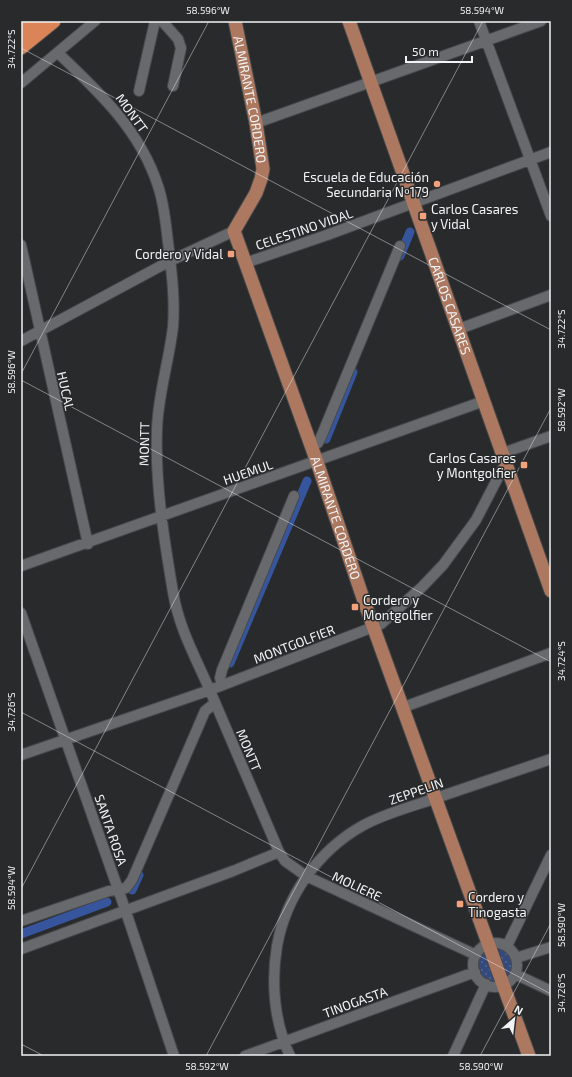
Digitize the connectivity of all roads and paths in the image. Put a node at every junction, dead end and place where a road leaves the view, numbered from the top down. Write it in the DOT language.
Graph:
graph roads {
  1 [pos="34,21"];
  2 [pos="53,21"];
  3 [pos="95,21"];
  4 [pos="155,21"];
  5 [pos="162,21"];
  6 [pos="235,21"];
  7 [pos="349,21"];
  8 [pos="479,21"];
  9 [pos="541,21"];
  10 [pos="21,32"];
  11 [pos="486,41"];
  12 [pos="21,46"];
  13 [pos="58,53"];
  14 [pos="370,82"];
  15 [pos="21,84"];
  16 [pos="174,86"];
  17 [pos="139,91"];
  18 [pos="256,123"];
  19 [pos="551,152"];
  20 [pos="531,160"];
  21 [pos="414,204"];
  22 [pos="551,216"];
  23 [pos="234,232"];
  24 [pos="21,245"];
  25 [pos="400,246"];
  26 [pos="170,261"];
  27 [pos="245,263"];
  28 [pos="551,295"];
  29 [pos="459,329"];
  30 [pos="39,331"];
  31 [pos="21,341"];
  32 [pos="484,402"];
  33 [pos="551,436"];
  34 [pos="312,446"];
  35 [pos="505,458"];
  36 [pos="317,462"];
  37 [pos="294,496"];
  38 [pos="162,516"];
  39 [pos="88,544"];
  40 [pos="21,566"];
  41 [pos="551,591"];
  42 [pos="21,614"];
  43 [pos="375,627"];
  44 [pos="551,653"];
  45 [pos="222,685"];
  46 [pos="210,690"];
  47 [pos="215,703"];
  48 [pos="404,707"];
  49 [pos="66,739"];
  50 [pos="21,755"];
  51 [pos="551,759"];
  52 [pos="435,799"];
  53 [pos="279,852"];
  54 [pos="551,855"];
  55 [pos="306,876"];
  56 [pos="118,889"];
  57 [pos="125,909"];
  58 [pos="21,921"];
  59 [pos="489,944"];
  60 [pos="507,946"];
  61 [pos="551,947"];
  62 [pos="21,949"];
  63 [pos="476,955"];
  64 [pos="516,958"];
  65 [pos="475,972"];
  66 [pos="515,974"];
  67 [pos="486,984"];
  68 [pos="504,985"];
  69 [pos="551,992"];
  70 [pos="283,1042"];
  71 [pos="174,1056"];
  72 [pos="245,1056"];
  73 [pos="290,1056"];
  74 [pos="453,1056"];
  75 [pos="529,1056"];
  1 -- 10 [label="highway"];
  2 -- 12 [label="highway"];
  3 -- 13 [label="street"];
  4 -- 17 [label="street"];
  5 -- 16 [label="street"];
  6 -- 18 [label="main road, ALMIRANTE CORDERO"];
  7 -- 14 [label="main road, CARLOS CASARES"];
  8 -- 11 [label="street"];
  9 -- 11 [label="street"];
  11 -- 14 [label="street"];
  11 -- 20 [label="street"];
  13 -- 15 [label="street"];
  13 -- 26 [label="street, MONTT"];
  14 -- 18 [label="street"];
  14 -- 21 [label="main road, CARLOS CASARES"];
  18 -- 23 [label="main road, ALMIRANTE CORDERO"];
  19 -- 20 [label="street, CELESTINO VIDAL"];
  20 -- 21 [label="street, CELESTINO VIDAL"];
  20 -- 22 [label="street"];
  21 -- 27 [label="street, CELESTINO VIDAL"];
  21 -- 29 [label="main road, CARLOS CASARES"];
  23 -- 26 [label="street"];
  23 -- 27 [label="main road, ALMIRANTE CORDERO"];
  24 -- 30 [label="street, HUCAL"];
  25 -- 34 [label="street"];
  26 -- 30 [label="street"];
  26 -- 38 [label="street, MONTT"];
  27 -- 34 [label="main road, ALMIRANTE CORDERO"];
  28 -- 29 [label="street"];
  29 -- 32 [label="main road, CARLOS CASARES"];
  30 -- 31 [label="street"];
  30 -- 39 [label="street, HUCAL"];
  32 -- 35 [label="main road, CARLOS CASARES"];
  32 -- 36 [label="street, HUEMUL"];
  33 -- 35 [label="street"];
  34 -- 36 [label="main road, ALMIRANTE CORDERO"];
  35 -- 41 [label="main road, CARLOS CASARES"];
  35 -- 43 [label="street, MONTGOLFIER"];
  36 -- 38 [label="street, HUEMUL"];
  36 -- 43 [label="main road, ALMIRANTE CORDERO"];
  37 -- 45 [label="street"];
  38 -- 39 [label="street, HUEMUL"];
  38 -- 46 [label="street, MONTT"];
  39 -- 40 [label="street, HUEMUL"];
  42 -- 49 [label="street, SANTA ROSA"];
  43 -- 45 [label="street, MONTGOLFIER"];
  43 -- 48 [label="main road, ALMIRANTE CORDERO"];
  44 -- 48 [label="street"];
  45 -- 46 [label="street, MONTGOLFIER"];
  46 -- 47 [label="street, MONTT"];
  46 -- 49 [label="street, MONTGOLFIER"];
  47 -- 53 [label="street, MONTT"];
  47 -- 56 [label="street"];
  48 -- 52 [label="main road, ALMIRANTE CORDERO"];
  49 -- 50 [label="street, MONTGOLFIER"];
  49 -- 56 [label="street, SANTA ROSA"];
  51 -- 52 [label="street, ZEPPELIN"];
  52 -- 55 [label="street, ZEPPELIN"];
  52 -- 59 [label="main road, ALMIRANTE CORDERO"];
  53 -- 55 [label="street, MOLIERE"];
  53 -- 57 [label="street"];
  54 -- 60 [label="street"];
  55 -- 63 [label="street, MOLIERE"];
  55 -- 70 [label="street"];
  56 -- 57 [label="street, SANTA ROSA"];
  56 -- 58 [label="street"];
  57 -- 62 [label="street"];
  57 -- 71 [label="street, SANTA ROSA"];
  59 -- 60 [label="street"];
  59 -- 63 [label="street"];
  59 -- 68 [label="main road, ALMIRANTE CORDERO"];
  60 -- 64 [label="street"];
  61 -- 64 [label="street"];
  63 -- 65 [label="street"];
  64 -- 66 [label="street"];
  65 -- 67 [label="street"];
  65 -- 70 [label="street, TINOGASTA"];
  66 -- 68 [label="street"];
  66 -- 69 [label="street"];
  67 -- 68 [label="street"];
  67 -- 74 [label="street"];
  68 -- 75 [label="main road, ALMIRANTE CORDERO"];
  70 -- 72 [label="street, TINOGASTA"];
  70 -- 73 [label="street"];
}
